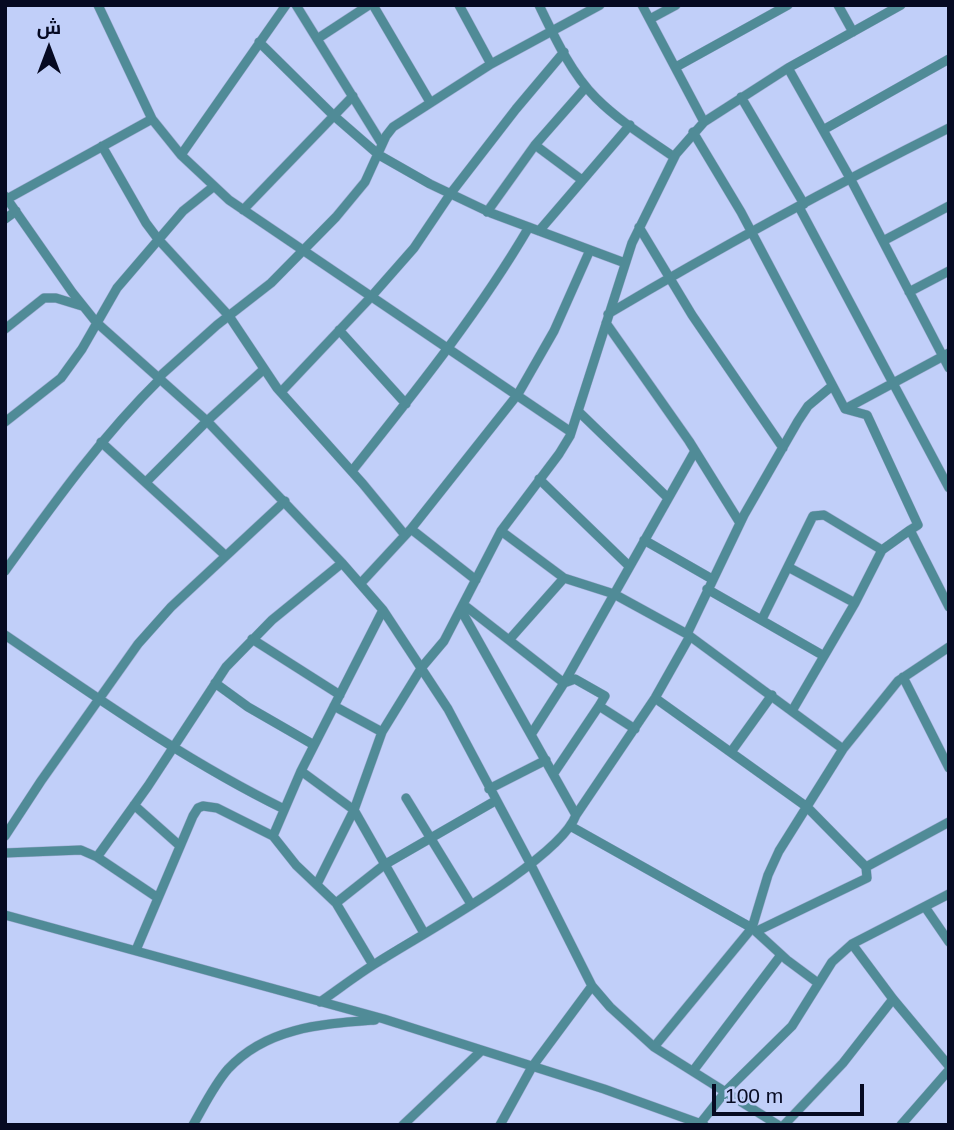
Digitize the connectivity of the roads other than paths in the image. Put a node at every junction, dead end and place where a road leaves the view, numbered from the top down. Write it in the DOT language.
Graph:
graph roads {
  1 [pos="98,5"];
  2 [pos="286,5"];
  3 [pos="296,5"];
  4 [pos="371,5"];
  5 [pos="459,5"];
  6 [pos="538,5"];
  7 [pos="600,5"];
  8 [pos="642,5"];
  9 [pos="676,5"];
  10 [pos="788,5"];
  11 [pos="838,5"];
  12 [pos="898,6"];
  13 [pos="650,19"];
  14 [pos="551,30"];
  15 [pos="853,32"];
  16 [pos="317,39"];
  17 [pos="260,42"];
  18 [pos="564,52"];
  19 [pos="949,59"];
  20 [pos="491,64"];
  21 [pos="676,67"];
  22 [pos="788,68"];
  23 [pos="586,87"];
  24 [pos="353,96"];
  25 [pos="741,97"];
  26 [pos="430,102"];
  27 [pos="333,115"];
  28 [pos="152,119"];
  29 [pos="704,122"];
  30 [pos="630,125"];
  31 [pos="949,128"];
  32 [pos="823,130"];
  33 [pos="693,132"];
  34 [pos="382,144"];
  35 [pos="535,145"];
  36 [pos="102,146"];
  37 [pos="181,155"];
  38 [pos="379,155"];
  39 [pos="674,157"];
  40 [pos="850,178"];
  41 [pos="582,180"];
  42 [pos="213,187"];
  43 [pos="451,193"];
  44 [pos="6,198"];
  45 [pos="801,205"];
  46 [pos="949,206"];
  47 [pos="243,210"];
  48 [pos="16,211"];
  49 [pos="487,212"];
  50 [pos="5,219"];
  51 [pos="639,227"];
  52 [pos="529,228"];
  53 [pos="539,231"];
  54 [pos="752,233"];
  55 [pos="158,239"];
  56 [pos="883,241"];
  57 [pos="590,250"];
  58 [pos="303,251"];
  59 [pos="625,263"];
  60 [pos="949,271"];
  61 [pos="669,278"];
  62 [pos="909,292"];
  63 [pos="370,298"];
  64 [pos="83,307"];
  65 [pos="229,316"];
  66 [pos="607,319"];
  67 [pos="96,322"];
  68 [pos="5,329"];
  69 [pos="340,330"];
  70 [pos="446,348"];
  71 [pos="946,355"];
  72 [pos="949,368"];
  73 [pos="263,370"];
  74 [pos="160,377"];
  75 [pos="894,385"];
  76 [pos="832,386"];
  77 [pos="281,392"];
  78 [pos="518,394"];
  79 [pos="406,404"];
  80 [pos="845,409"];
  81 [pos="578,411"];
  82 [pos="207,421"];
  83 [pos="5,422"];
  84 [pos="571,432"];
  85 [pos="101,442"];
  86 [pos="783,448"];
  87 [pos="695,451"];
  88 [pos="352,471"];
  89 [pos="539,479"];
  90 [pos="146,482"];
  91 [pos="949,488"];
  92 [pos="668,498"];
  93 [pos="285,501"];
  94 [pos="740,523"];
  95 [pos="910,530"];
  96 [pos="501,531"];
  97 [pos="408,532"];
  98 [pos="644,540"];
  99 [pos="882,550"];
  100 [pos="226,556"];
  101 [pos="342,563"];
  102 [pos="629,566"];
  103 [pos="788,567"];
  104 [pos="5,571"];
  105 [pos="564,578"];
  106 [pos="712,579"];
  107 [pos="477,580"];
  108 [pos="361,583"];
  109 [pos="708,589"];
  110 [pos="614,594"];
  111 [pos="855,603"];
  112 [pos="949,607"];
  113 [pos="463,608"];
  114 [pos="383,610"];
  115 [pos="762,619"];
  116 [pos="5,635"];
  117 [pos="688,635"];
  118 [pos="252,639"];
  119 [pos="509,640"];
  120 [pos="949,647"];
  121 [pos="824,656"];
  122 [pos="422,667"];
  123 [pos="903,677"];
  124 [pos="215,683"];
  125 [pos="564,683"];
  126 [pos="340,695"];
  127 [pos="772,695"];
  128 [pos="99,698"];
  129 [pos="655,698"];
  130 [pos="334,706"];
  131 [pos="599,706"];
  132 [pos="792,710"];
  133 [pos="635,729"];
  134 [pos="382,732"];
  135 [pos="532,733"];
  136 [pos="314,745"];
  137 [pos="174,747"];
  138 [pos="843,749"];
  139 [pos="731,752"];
  140 [pos="546,760"];
  141 [pos="949,768"];
  142 [pos="301,771"];
  143 [pos="554,774"];
  144 [pos="489,789"];
  145 [pos="406,798"];
  146 [pos="495,801"];
  147 [pos="134,805"];
  148 [pos="807,807"];
  149 [pos="284,809"];
  150 [pos="354,810"];
  151 [pos="576,815"];
  152 [pos="949,822"];
  153 [pos="572,827"];
  154 [pos="5,836"];
  155 [pos="273,836"];
  156 [pos="431,836"];
  157 [pos="180,846"];
  158 [pos="5,853"];
  159 [pos="97,857"];
  160 [pos="384,864"];
  161 [pos="531,865"];
  162 [pos="866,867"];
  163 [pos="317,884"];
  164 [pos="949,894"];
  165 [pos="158,898"];
  166 [pos="336,903"];
  167 [pos="471,904"];
  168 [pos="925,907"];
  169 [pos="5,915"];
  170 [pos="754,929"];
  171 [pos="424,933"];
  172 [pos="949,942"];
  173 [pos="852,944"];
  174 [pos="136,950"];
  175 [pos="781,955"];
  176 [pos="373,965"];
  177 [pos="818,983"];
  178 [pos="592,986"];
  179 [pos="893,999"];
  180 [pos="320,1002"];
  181 [pos="384,1020"];
  182 [pos="654,1046"];
  183 [pos="481,1051"];
  184 [pos="533,1067"];
  185 [pos="949,1068"];
  186 [pos="693,1071"];
  187 [pos="726,1091"];
  188 [pos="701,1124"];
  189 [pos="193,1125"];
  190 [pos="403,1125"];
  191 [pos="500,1125"];
  192 [pos="781,1125"];
  193 [pos="901,1125"];
  1 -- 28 [label="street"];
  2 -- 17 [label="street"];
  3 -- 16 [label="street"];
  4 -- 16 [label="street"];
  4 -- 26 [label="street"];
  5 -- 20 [label="street"];
  6 -- 14 [label="street"];
  7 -- 14 [label="street"];
  8 -- 13 [label="street"];
  9 -- 13 [label="street"];
  10 -- 21 [label="street"];
  11 -- 15 [label="street"];
  12 -- 15 [label="street"];
  13 -- 21 [label="street"];
  14 -- 18 [label="street"];
  14 -- 20 [label="street"];
  15 -- 22 [label="street"];
  16 -- 24 [label="street"];
  17 -- 27 [label="street"];
  17 -- 37 [label="street"];
  18 -- 23 [label="street"];
  18 -- 43 [label="street"];
  19 -- 32 [label="street"];
  20 -- 26 [label="street"];
  21 -- 29 [label="street"];
  22 -- 25 [label="street"];
  22 -- 32 [label="street"];
  23 -- 30 [label="street"];
  23 -- 35 [label="street"];
  24 -- 27 [label="street"];
  24 -- 34 [label="street"];
  25 -- 29 [label="street"];
  25 -- 45 [label="street"];
  26 -- 34 [label="street"];
  27 -- 38 [label="street"];
  27 -- 47 [label="street"];
  28 -- 36 [label="street"];
  28 -- 37 [label="street"];
  29 -- 33 [label="street"];
  30 -- 39 [label="street"];
  30 -- 41 [label="street"];
  31 -- 40 [label="street"];
  32 -- 40 [label="street"];
  33 -- 39 [label="street"];
  33 -- 54 [label="street"];
  34 -- 38 [label="street"];
  35 -- 41 [label="street"];
  35 -- 49 [label="street"];
  36 -- 44 [label="street"];
  36 -- 55 [label="street"];
  37 -- 42 [label="street"];
  38 -- 43 [label="street"];
  38 -- 58 [label="street"];
  39 -- 51 [label="street"];
  40 -- 45 [label="street"];
  40 -- 56 [label="street"];
  41 -- 53 [label="street"];
  42 -- 47 [label="street"];
  42 -- 55 [label="street"];
  43 -- 49 [label="street"];
  43 -- 63 [label="street"];
  44 -- 48 [label="street"];
  45 -- 54 [label="street"];
  45 -- 75 [label="street"];
  46 -- 56 [label="street"];
  47 -- 58 [label="street"];
  48 -- 50 [label="street"];
  48 -- 64 [label="street"];
  49 -- 52 [label="street"];
  51 -- 59 [label="street"];
  51 -- 61 [label="street"];
  52 -- 53 [label="street"];
  52 -- 70 [label="street"];
  53 -- 57 [label="street"];
  54 -- 61 [label="street"];
  54 -- 76 [label="street"];
  55 -- 65 [label="street"];
  55 -- 67 [label="street"];
  56 -- 62 [label="street"];
  57 -- 59 [label="street"];
  57 -- 78 [label="street"];
  58 -- 63 [label="street"];
  58 -- 65 [label="street"];
  59 -- 66 [label="street"];
  60 -- 62 [label="street"];
  61 -- 66 [label="street"];
  61 -- 86 [label="street"];
  62 -- 71 [label="street"];
  63 -- 69 [label="street"];
  63 -- 70 [label="street"];
  64 -- 67 [label="street"];
  64 -- 68 [label="street"];
  65 -- 73 [label="street"];
  65 -- 74 [label="street"];
  66 -- 81 [label="street"];
  66 -- 87 [label="street"];
  67 -- 74 [label="street"];
  67 -- 83 [label="street"];
  69 -- 77 [label="street"];
  69 -- 79 [label="street"];
  70 -- 78 [label="street"];
  70 -- 79 [label="street"];
  71 -- 72 [label="street"];
  71 -- 75 [label="street"];
  73 -- 77 [label="street"];
  73 -- 82 [label="street"];
  74 -- 82 [label="street"];
  74 -- 85 [label="street"];
  75 -- 80 [label="street"];
  75 -- 91 [label="street"];
  76 -- 80 [label="street"];
  76 -- 86 [label="street"];
  77 -- 88 [label="street"];
  78 -- 84 [label="street"];
  78 -- 97 [label="street"];
  79 -- 88 [label="street"];
  80 -- 95 [label="street"];
  81 -- 84 [label="street"];
  81 -- 92 [label="street"];
  82 -- 90 [label="street"];
  82 -- 93 [label="street"];
  84 -- 89 [label="street"];
  85 -- 90 [label="street"];
  85 -- 104 [label="street"];
  86 -- 94 [label="street"];
  87 -- 92 [label="street"];
  87 -- 94 [label="street"];
  88 -- 97 [label="street"];
  89 -- 96 [label="street"];
  89 -- 102 [label="street"];
  90 -- 100 [label="street"];
  92 -- 98 [label="street"];
  93 -- 100 [label="street"];
  93 -- 101 [label="street"];
  94 -- 106 [label="street"];
  95 -- 99 [label="street"];
  95 -- 112 [label="street"];
  96 -- 105 [label="street"];
  96 -- 107 [label="street"];
  97 -- 107 [label="street"];
  97 -- 108 [label="street"];
  98 -- 102 [label="street"];
  98 -- 106 [label="street"];
  99 -- 103 [label="street"];
  99 -- 111 [label="street"];
  100 -- 128 [label="street"];
  101 -- 108 [label="street"];
  101 -- 118 [label="street"];
  102 -- 110 [label="street"];
  103 -- 111 [label="street"];
  103 -- 115 [label="street"];
  105 -- 110 [label="street"];
  105 -- 119 [label="street"];
  106 -- 109 [label="street"];
  107 -- 113 [label="street"];
  108 -- 114 [label="street"];
  109 -- 115 [label="street"];
  109 -- 117 [label="street"];
  110 -- 117 [label="street"];
  110 -- 125 [label="street"];
  111 -- 121 [label="street"];
  113 -- 119 [label="street"];
  113 -- 122 [label="street"];
  113 -- 135 [label="street"];
  114 -- 122 [label="street"];
  114 -- 126 [label="street"];
  115 -- 121 [label="street"];
  116 -- 128 [label="street"];
  117 -- 127 [label="street"];
  117 -- 129 [label="street"];
  118 -- 124 [label="street"];
  118 -- 126 [label="street"];
  119 -- 125 [label="street"];
  120 -- 123 [label="street"];
  121 -- 132 [label="street"];
  122 -- 134 [label="street"];
  122 -- 144 [label="street"];
  123 -- 138 [label="street"];
  123 -- 141 [label="street"];
  124 -- 136 [label="street"];
  124 -- 137 [label="street"];
  125 -- 131 [label="street"];
  125 -- 135 [label="street"];
  126 -- 130 [label="street"];
  127 -- 132 [label="street"];
  127 -- 139 [label="street"];
  128 -- 137 [label="street"];
  128 -- 154 [label="street"];
  129 -- 133 [label="street"];
  129 -- 139 [label="street"];
  130 -- 134 [label="street"];
  130 -- 136 [label="street"];
  131 -- 133 [label="street"];
  131 -- 143 [label="street"];
  132 -- 138 [label="street"];
  133 -- 151 [label="street"];
  134 -- 150 [label="street"];
  135 -- 140 [label="street"];
  136 -- 142 [label="street"];
  137 -- 147 [label="street"];
  137 -- 149 [label="street"];
  138 -- 148 [label="street"];
  139 -- 148 [label="street"];
  140 -- 143 [label="street"];
  140 -- 144 [label="street"];
  142 -- 149 [label="street"];
  142 -- 150 [label="street"];
  143 -- 151 [label="street"];
  144 -- 146 [label="street"];
  145 -- 156 [label="street"];
  146 -- 156 [label="street"];
  146 -- 161 [label="street"];
  147 -- 157 [label="street"];
  147 -- 159 [label="street"];
  148 -- 162 [label="street"];
  148 -- 170 [label="street"];
  149 -- 155 [label="street"];
  150 -- 160 [label="street"];
  150 -- 163 [label="street"];
  151 -- 153 [label="street"];
  152 -- 162 [label="street"];
  153 -- 161 [label="street"];
  153 -- 170 [label="street"];
  155 -- 157 [label="street"];
  155 -- 163 [label="street"];
  156 -- 160 [label="street"];
  156 -- 167 [label="street"];
  157 -- 165 [label="street"];
  158 -- 159 [label="street"];
  159 -- 165 [label="street"];
  160 -- 166 [label="street"];
  160 -- 171 [label="street"];
  161 -- 167 [label="street"];
  161 -- 178 [label="street"];
  162 -- 170 [label="street"];
  163 -- 166 [label="street"];
  164 -- 168 [label="street"];
  165 -- 174 [label="street"];
  166 -- 176 [label="street"];
  167 -- 171 [label="street"];
  168 -- 172 [label="street"];
  168 -- 173 [label="street"];
  169 -- 174 [label="street"];
  170 -- 175 [label="street"];
  170 -- 182 [label="street"];
  171 -- 176 [label="street"];
  173 -- 177 [label="street"];
  173 -- 179 [label="street"];
  174 -- 180 [label="street"];
  175 -- 177 [label="street"];
  175 -- 186 [label="street"];
  176 -- 180 [label="street"];
  177 -- 187 [label="street"];
  178 -- 182 [label="street"];
  178 -- 184 [label="street"];
  179 -- 185 [label="street"];
  179 -- 192 [label="street"];
  180 -- 181 [label="street"];
  181 -- 183 [label="street"];
  181 -- 189 [label="street"];
  182 -- 186 [label="street"];
  183 -- 184 [label="street"];
  183 -- 190 [label="street"];
  184 -- 188 [label="street"];
  184 -- 191 [label="street"];
  185 -- 193 [label="street"];
  186 -- 187 [label="street"];
  187 -- 188 [label="street"];
  187 -- 192 [label="street"];
}
